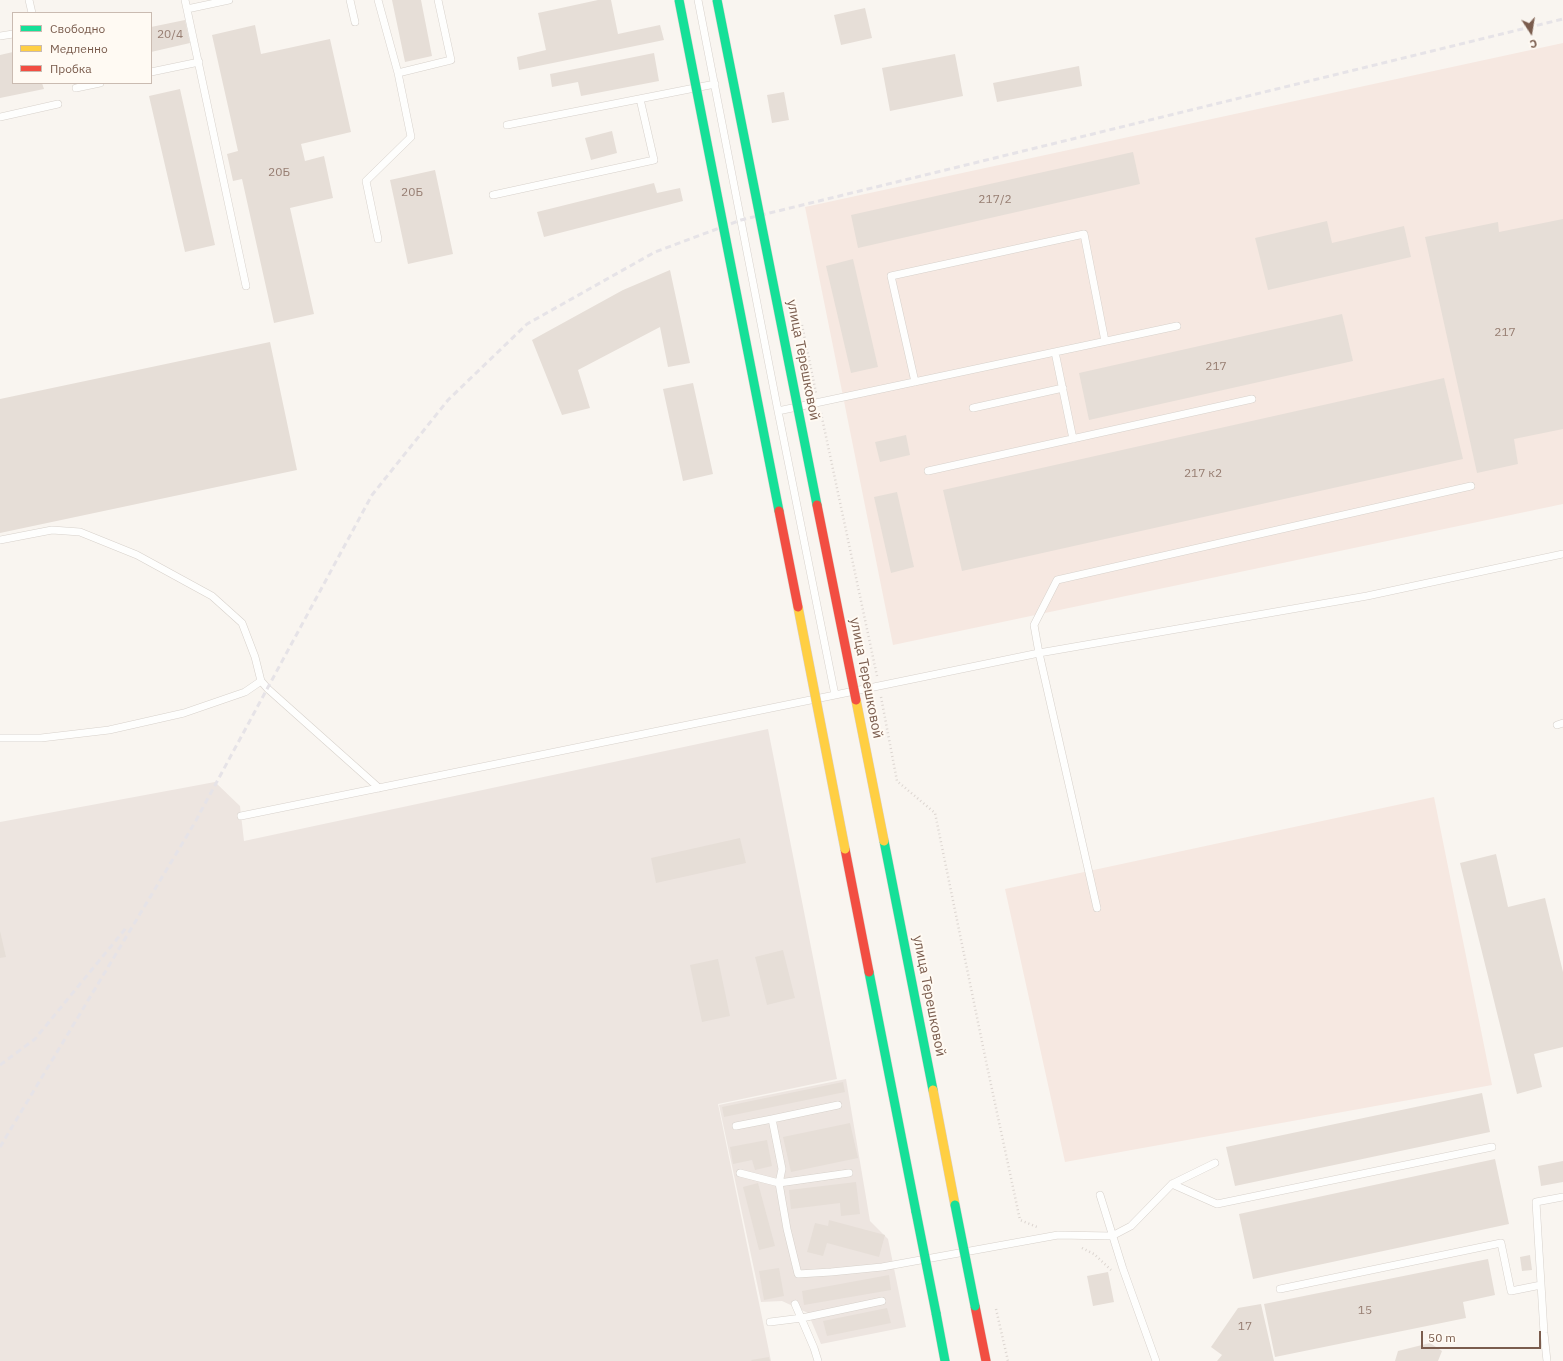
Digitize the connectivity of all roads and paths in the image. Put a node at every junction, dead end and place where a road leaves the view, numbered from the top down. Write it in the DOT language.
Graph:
graph roads {
  1 [pos="29,0"];
  2 [pos="185,0"];
  3 [pos="229,0"];
  4 [pos="350,0"];
  5 [pos="378,0"];
  6 [pos="438,0"];
  7 [pos="679,0"];
  8 [pos="698,0"];
  9 [pos="717,0"];
  10 [pos="187,9"];
  11 [pos="32,12"];
  12 [pos="355,22"];
  13 [pos="12,34"];
  14 [pos="0,36"];
  15 [pos="199,62"];
  16 [pos="152,72"];
  17 [pos="398,72"];
  18 [pos="95,84"];
  19 [pos="715,84"];
  20 [pos="76,88"];
  21 [pos="640,99"];
  22 [pos="58,104"];
  23 [pos="0,117"];
  24 [pos="507,125"];
  25 [pos="493,195"];
  26 [pos="378,239"];
  27 [pos="246,286"];
  28 [pos="800,318"];
  29 [pos="1177,326"];
  30 [pos="1106,341"];
  31 [pos="1055,352"];
  32 [pos="915,382"];
  33 [pos="1063,388"];
  34 [pos="1252,399"];
  35 [pos="819,403"];
  36 [pos="973,408"];
  37 [pos="778,411"];
  38 [pos="1073,439"];
  39 [pos="928,471"];
  40 [pos="1471,486"];
  41 [pos="0,540"];
  42 [pos="1563,554"];
  43 [pos="1039,653"];
  44 [pos="261,682"];
  45 [pos="878,686"];
  46 [pos="835,695"];
  47 [pos="0,738"];
  48 [pos="379,788"];
  49 [pos="241,816"];
  50 [pos="1097,908"];
  51 [pos="838,1105"];
  52 [pos="772,1119"];
  53 [pos="736,1126"];
  54 [pos="1492,1148"];
  55 [pos="1215,1163"];
  56 [pos="850,1172"];
  57 [pos="740,1173"];
  58 [pos="779,1183"];
  59 [pos="1172,1184"];
  60 [pos="1100,1195"];
  61 [pos="1563,1197"];
  62 [pos="1058,1235"];
  63 [pos="1112,1236"];
  64 [pos="1114,1274"];
  65 [pos="1541,1286"];
  66 [pos="1280,1289"];
  67 [pos="882,1301"];
  68 [pos="994,1302"];
  69 [pos="795,1304"];
  70 [pos="802,1318"];
  71 [pos="770,1322"];
  72 [pos="818,1361"];
  73 [pos="945,1361"];
  74 [pos="986,1361"];
  75 [pos="1008,1361"];
  76 [pos="1156,1361"];
  77 [pos="1547,1361"];
  1 -- 11 [label="lane"];
  2 -- 10 [label="lane"];
  3 -- 10 [label="lane"];
  4 -- 12 [label="lane"];
  5 -- 17 [label="lane"];
  6 -- 17 [label="lane"];
  7 -- 73 [label="main road, bridge"];
  8 -- 19 [label="lane"];
  9 -- 74 [label="main road, улица Терешковой, bridge"];
  10 -- 15 [label="lane"];
  13 -- 14 [label="lane"];
  15 -- 16 [label="lane"];
  15 -- 27 [label="lane"];
  17 -- 26 [label="lane"];
  18 -- 20 [label="lane"];
  19 -- 21 [label="lane"];
  19 -- 37 [label="lane"];
  21 -- 24 [label="lane"];
  21 -- 25 [label="lane"];
  22 -- 23 [label="lane"];
  28 -- 35 [label="path"];
  29 -- 30 [label="lane"];
  30 -- 31 [label="lane"];
  30 -- 32 [label="lane"];
  31 -- 32 [label="lane"];
  31 -- 33 [label="lane"];
  32 -- 35 [label="lane"];
  33 -- 36 [label="lane"];
  33 -- 38 [label="lane"];
  34 -- 38 [label="lane"];
  35 -- 37 [label="lane"];
  35 -- 45 [label="path"];
  37 -- 46 [label="lane"];
  38 -- 39 [label="lane"];
  40 -- 43 [label="lane"];
  41 -- 44 [label="lane"];
  42 -- 43 [label="lane"];
  43 -- 45 [label="lane"];
  43 -- 50 [label="lane"];
  44 -- 47 [label="lane"];
  44 -- 48 [label="lane"];
  45 -- 46 [label="lane"];
  45 -- 62 [label="path"];
  46 -- 48 [label="lane"];
  48 -- 49 [label="lane"];
  51 -- 52 [label="lane"];
  52 -- 53 [label="lane"];
  52 -- 58 [label="lane"];
  54 -- 59 [label="lane"];
  55 -- 59 [label="lane"];
  56 -- 58 [label="lane"];
  57 -- 58 [label="lane"];
  58 -- 62 [label="lane"];
  59 -- 63 [label="lane"];
  60 -- 63 [label="lane"];
  61 -- 65 [label="lane"];
  62 -- 63 [label="lane"];
  62 -- 64 [label="path"];
  63 -- 76 [label="lane"];
  65 -- 66 [label="lane"];
  65 -- 77 [label="lane"];
  67 -- 70 [label="lane"];
  68 -- 75 [label="path"];
  69 -- 70 [label="lane"];
  70 -- 71 [label="lane"];
  70 -- 72 [label="lane"];
}
